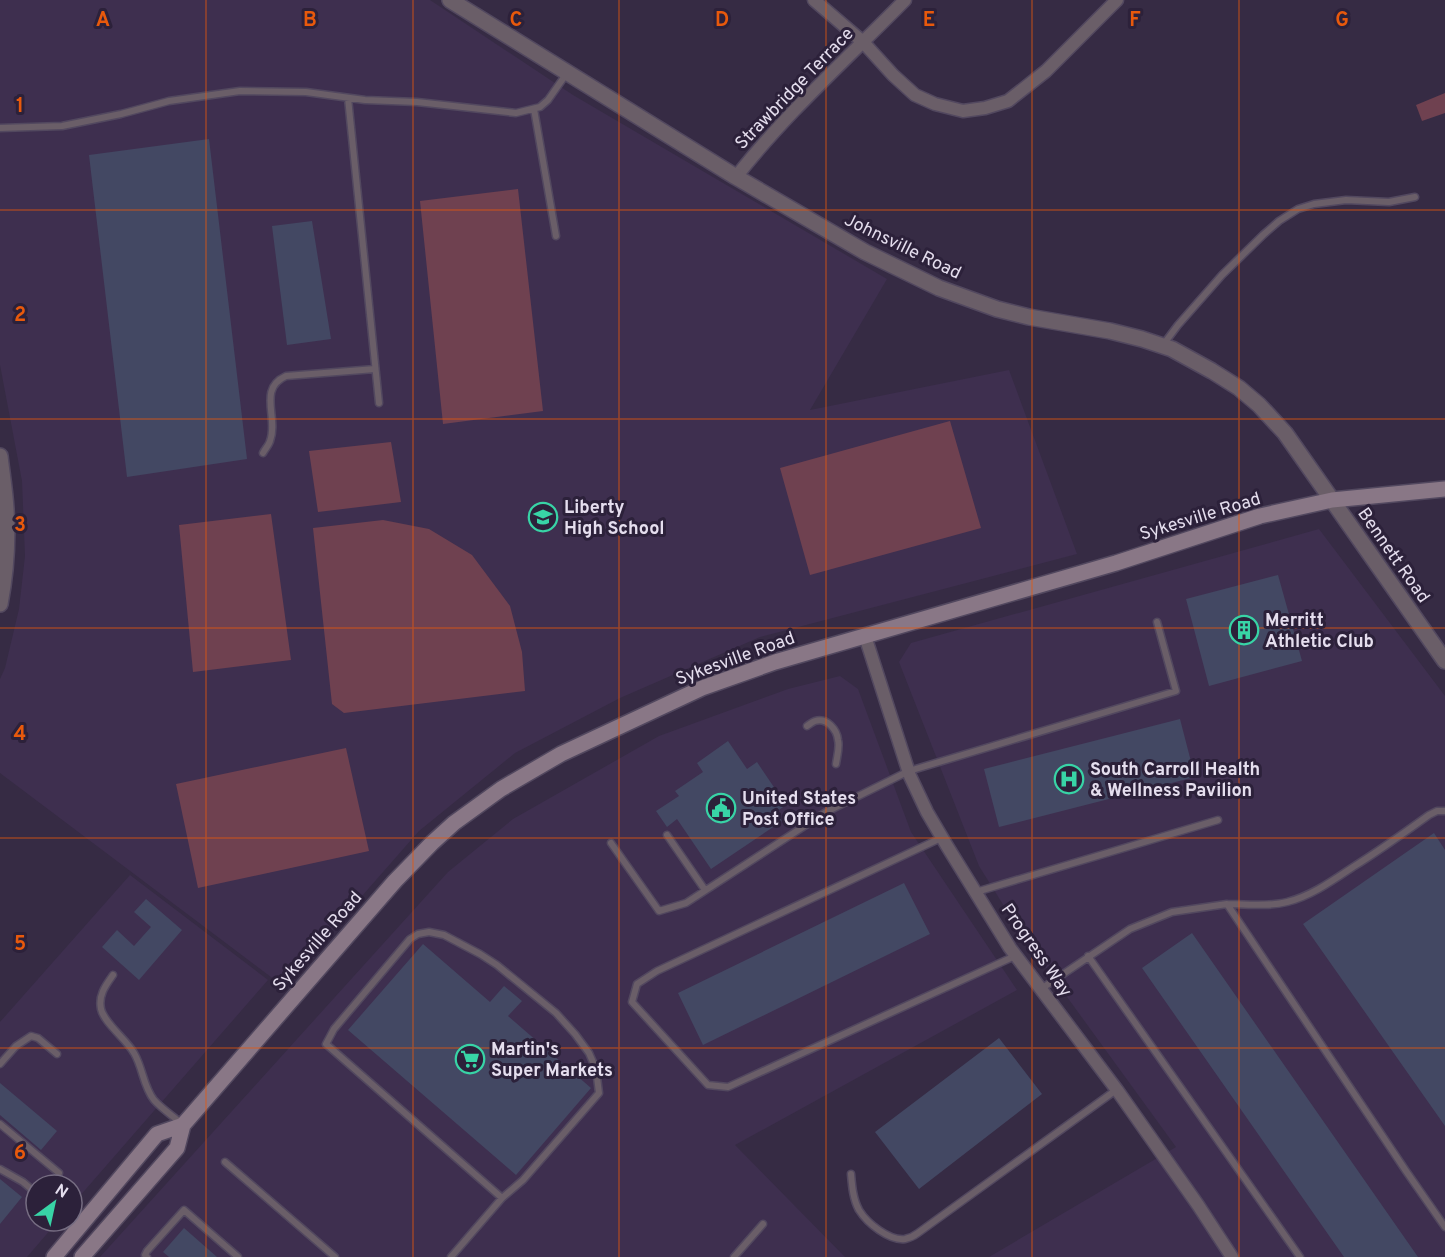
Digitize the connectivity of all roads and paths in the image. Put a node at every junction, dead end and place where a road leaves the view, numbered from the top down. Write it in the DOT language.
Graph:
graph roads {
  1 [pos="450,0"];
  2 [pos="814,0"];
  3 [pos="905,0"];
  4 [pos="1117,0"];
  5 [pos="863,42"];
  6 [pos="567,73"];
  7 [pos="348,98"];
  8 [pos="534,110"];
  9 [pos="0,129"];
  10 [pos="736,177"];
  11 [pos="1415,197"];
  12 [pos="556,236"];
  13 [pos="1163,346"];
  14 [pos="375,369"];
  15 [pos="379,403"];
  16 [pos="262,453"];
  17 [pos="0,456"];
  18 [pos="1445,489"];
  19 [pos="1332,500"];
  20 [pos="0,604"];
  21 [pos="1157,622"];
  22 [pos="865,636"];
  23 [pos="1445,661"];
  24 [pos="807,726"];
  25 [pos="836,764"];
  26 [pos="909,771"];
  27 [pos="1445,811"];
  28 [pos="1218,820"];
  29 [pos="667,835"];
  30 [pos="942,837"];
  31 [pos="611,843"];
  32 [pos="705,890"];
  33 [pos="975,892"];
  34 [pos="1227,904"];
  35 [pos="1016,955"];
  36 [pos="1088,956"];
  37 [pos="113,975"];
  38 [pos="1041,989"];
  39 [pos="57,1054"];
  40 [pos="0,1064"];
  41 [pos="1117,1090"];
  42 [pos="0,1124"];
  43 [pos="183,1125"];
  44 [pos="225,1162"];
  45 [pos="0,1170"];
  46 [pos="59,1173"];
  47 [pos="851,1174"];
  48 [pos="24,1183"];
  49 [pos="502,1198"];
  50 [pos="763,1224"];
  51 [pos="1445,1227"];
  52 [pos="738,1256"];
  53 [pos="54,1257"];
  54 [pos="82,1257"];
  55 [pos="147,1257"];
  56 [pos="238,1257"];
  57 [pos="335,1257"];
  58 [pos="451,1257"];
  59 [pos="1232,1257"];
  60 [pos="1300,1257"];
  1 -- 6 [label="street, Johnsville Road"];
  2 -- 5 [label="street"];
  3 -- 5 [label="street, Strawbridge Terrace"];
  4 -- 5 [label="street"];
  5 -- 10 [label="street, Strawbridge Terrace"];
  6 -- 8 [label="lane"];
  6 -- 10 [label="street, Johnsville Road"];
  7 -- 8 [label="lane"];
  7 -- 9 [label="lane"];
  7 -- 14 [label="lane"];
  8 -- 12 [label="lane"];
  10 -- 13 [label="street, Johnsville Road"];
  11 -- 13 [label="lane"];
  13 -- 19 [label="street, Johnsville Road"];
  14 -- 15 [label="lane"];
  14 -- 16 [label="lane"];
  17 -- 20 [label="street"];
  18 -- 19 [label="main road, Sykesville Road"];
  19 -- 22 [label="main road, Sykesville Road"];
  19 -- 23 [label="street, Bennett Road"];
  21 -- 26 [label="lane"];
  22 -- 26 [label="street, Progress Way"];
  22 -- 43 [label="main road, Sykesville Road"];
  24 -- 25 [label="lane"];
  26 -- 30 [label="street, Progress Way"];
  26 -- 32 [label="lane"];
  27 -- 34 [label="lane"];
  28 -- 33 [label="lane"];
  29 -- 32 [label="lane"];
  30 -- 33 [label="street, Progress Way"];
  30 -- 35 [label="lane"];
  31 -- 32 [label="lane"];
  33 -- 35 [label="street, Progress Way"];
  34 -- 36 [label="lane"];
  34 -- 51 [label="lane"];
  35 -- 38 [label="street, Progress Way"];
  36 -- 38 [label="lane"];
  36 -- 60 [label="lane"];
  37 -- 43 [label="lane"];
  38 -- 41 [label="street, Progress Way"];
  39 -- 40 [label="lane"];
  41 -- 47 [label="lane"];
  41 -- 59 [label="street, Progress Way"];
  42 -- 46 [label="lane"];
  43 -- 53 [label="main road, Sykesville Road"];
  43 -- 54 [label="main road, Sykesville Road"];
  44 -- 57 [label="lane"];
  45 -- 48 [label="lane"];
  49 -- 49 [label="lane"];
  49 -- 58 [label="lane"];
  50 -- 52 [label="lane"];
  55 -- 56 [label="lane"];
}
